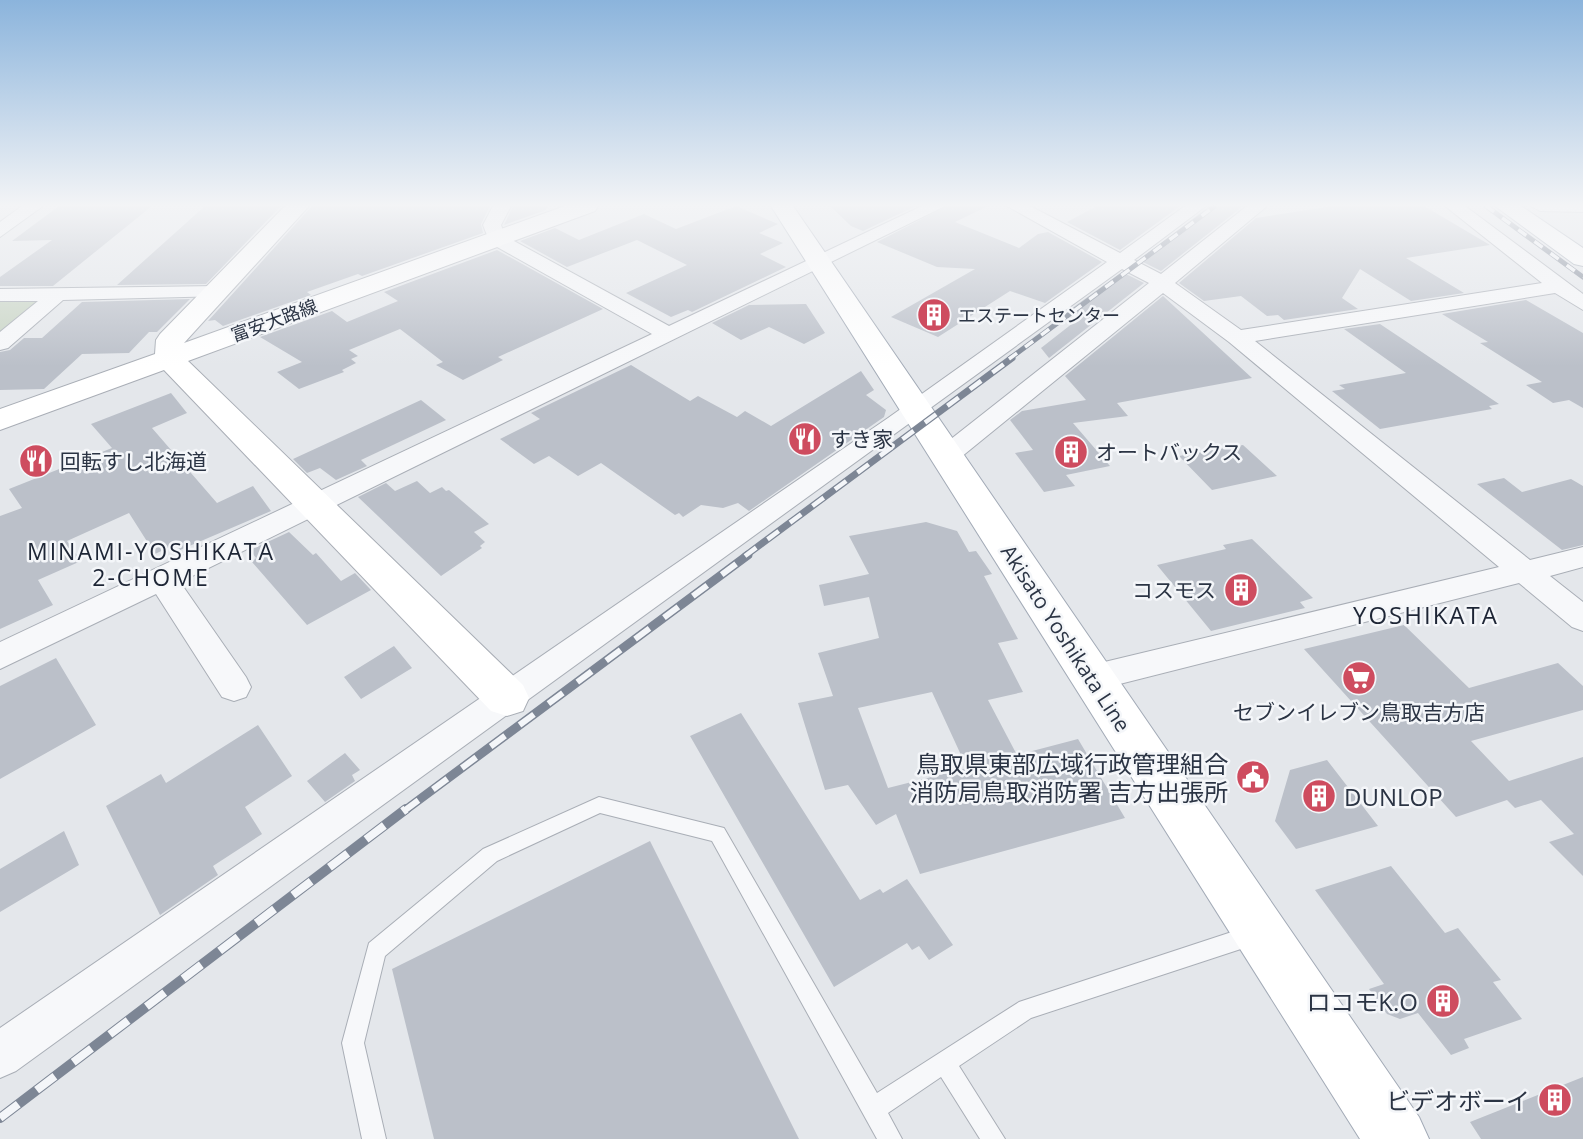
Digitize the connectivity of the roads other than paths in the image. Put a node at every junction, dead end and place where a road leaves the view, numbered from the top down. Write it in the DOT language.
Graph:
graph roads {
  1 [pos="249,259"];
  2 [pos="442,259"];
  3 [pos="533,259"];
  4 [pos="816,259"];
  5 [pos="824,259"];
  6 [pos="1116,259"];
  7 [pos="1122,259"];
  8 [pos="1190,259"];
  9 [pos="1524,259"];
  10 [pos="1119,261"];
  11 [pos="818,262"];
  12 [pos="1161,282"];
  13 [pos="1559,286"];
  14 [pos="218,292"];
  15 [pos="0,295"];
  16 [pos="57,295"];
  17 [pos="1583,304"];
  18 [pos="668,334"];
  19 [pos="1237,337"];
  20 [pos="0,342"];
  21 [pos="169,359"];
  22 [pos="916,410"];
  23 [pos="0,420"];
  24 [pos="946,456"];
  25 [pos="314,506"];
  26 [pos="1583,557"];
  27 [pos="1524,571"];
  28 [pos="162,579"];
  29 [pos="1583,619"];
  30 [pos="0,656"];
  31 [pos="1092,678"];
  32 [pos="234,687"];
  33 [pos="507,698"];
  34 [pos="1261,933"];
  35 [pos="0,1055"];
  36 [pos="944,1062"];
  37 [pos="873,1109"];
  38 [pos="374,1139"];
  39 [pos="890,1139"];
  40 [pos="993,1139"];
  41 [pos="1397,1139"];
  1 -- 14 [label="street"];
  2 -- 21 [label="street, 富安大路線"];
  3 -- 18 [label="street"];
  4 -- 11 [label="street, Akisato Yoshikata Line"];
  5 -- 11 [label="street"];
  6 -- 10 [label="street"];
  7 -- 10 [label="street"];
  8 -- 12 [label="street"];
  9 -- 13 [label="street"];
  10 -- 12 [label="street"];
  10 -- 22 [label="street"];
  11 -- 18 [label="street"];
  11 -- 22 [label="street, Akisato Yoshikata Line"];
  12 -- 19 [label="street"];
  12 -- 24 [label="street"];
  13 -- 17 [label="street"];
  13 -- 19 [label="street"];
  14 -- 16 [label="street"];
  14 -- 21 [label="street"];
  15 -- 16 [label="street"];
  16 -- 20 [label="street"];
  18 -- 25 [label="street"];
  19 -- 27 [label="street"];
  21 -- 23 [label="street, 富安大路線"];
  21 -- 25 [label="street"];
  22 -- 24 [label="street, Akisato Yoshikata Line"];
  22 -- 33 [label="street"];
  24 -- 31 [label="street, Akisato Yoshikata Line"];
  25 -- 28 [label="street"];
  25 -- 33 [label="street"];
  26 -- 27 [label="street"];
  27 -- 29 [label="street"];
  27 -- 31 [label="street"];
  28 -- 30 [label="street"];
  28 -- 32 [label="street"];
  31 -- 34 [label="street, Akisato Yoshikata Line"];
  33 -- 35 [label="street"];
  34 -- 36 [label="lane"];
  34 -- 41 [label="street, Akisato Yoshikata Line"];
  36 -- 37 [label="lane"];
  36 -- 40 [label="lane"];
  37 -- 38 [label="lane"];
  37 -- 39 [label="lane"];
}
